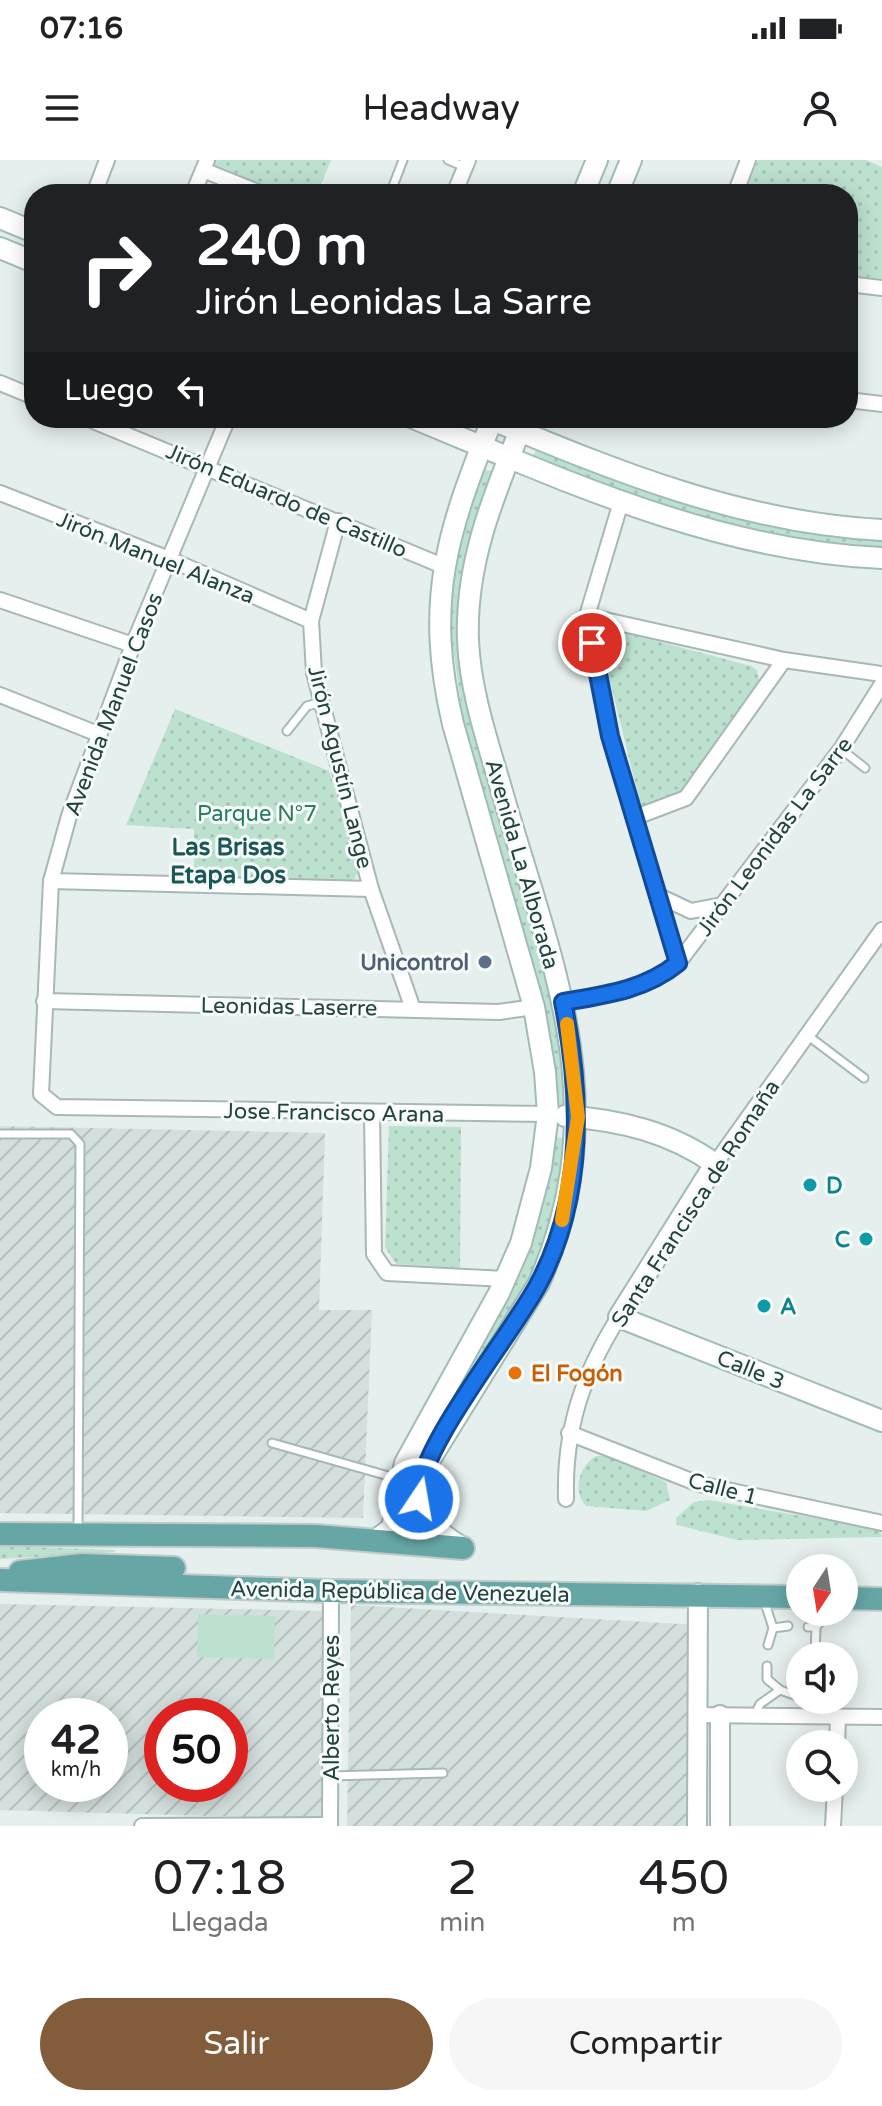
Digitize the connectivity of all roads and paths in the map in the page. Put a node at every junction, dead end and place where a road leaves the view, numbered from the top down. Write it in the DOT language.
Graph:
graph roads {
  1 [pos="107,160"];
  2 [pos="403,160"];
  3 [pos="448,160"];
  4 [pos="597,160"];
  5 [pos="631,160"];
  6 [pos="748,160"];
  7 [pos="467,164"];
  8 [pos="205,165"];
  9 [pos="98,184"];
  10 [pos="197,184"];
  11 [pos="243,184"];
  12 [pos="394,184"];
  13 [pos="458,184"];
  14 [pos="587,184"];
  15 [pos="621,184"];
  16 [pos="739,184"];
  17 [pos="0,218"];
  18 [pos="24,228"];
  19 [pos="0,248"];
  20 [pos="24,258"];
  21 [pos="858,285"];
  22 [pos="882,288"];
  23 [pos="0,383"];
  24 [pos="24,393"];
  25 [pos="858,401"];
  26 [pos="882,404"];
  27 [pos="111,428"];
  28 [pos="224,428"];
  29 [pos="437,428"];
  30 [pos="488,428"];
  31 [pos="521,428"];
  32 [pos="528,428"];
  33 [pos="481,446"];
  34 [pos="509,457"];
  35 [pos="208,467"];
  36 [pos="0,493"];
  37 [pos="621,502"];
  38 [pos="338,521"];
  39 [pos="882,530"];
  40 [pos="882,558"];
  41 [pos="169,559"];
  42 [pos="443,566"];
  43 [pos="0,600"];
  44 [pos="587,616"];
  45 [pos="311,621"];
  46 [pos="133,645"];
  47 [pos="784,660"];
  48 [pos="882,674"];
  49 [pos="882,684"];
  50 [pos="0,695"];
  51 [pos="322,702"];
  52 [pos="287,731"];
  53 [pos="98,734"];
  54 [pos="841,749"];
  55 [pos="865,768"];
  56 [pos="636,817"];
  57 [pos="51,881"];
  58 [pos="371,889"];
  59 [pos="661,897"];
  60 [pos="723,905"];
  61 [pos="882,930"];
  62 [pos="678,963"];
  63 [pos="44,1001"];
  64 [pos="563,1002"];
  65 [pos="534,1007"];
  66 [pos="413,1009"];
  67 [pos="807,1035"];
  68 [pos="864,1078"];
  69 [pos="372,1113"];
  70 [pos="548,1114"];
  71 [pos="578,1117"];
  72 [pos="0,1134"];
  73 [pos="715,1164"];
  74 [pos="506,1279"];
  75 [pos="619,1317"];
  76 [pos="882,1421"];
  77 [pos="569,1433"];
  78 [pos="272,1443"];
  79 [pos="399,1479"];
  80 [pos="566,1499"];
  81 [pos="882,1523"];
  82 [pos="0,1534"];
  83 [pos="78,1536"];
  84 [pos="124,1536"];
  85 [pos="206,1536"];
  86 [pos="376,1540"];
  87 [pos="463,1548"];
  88 [pos="124,1566"];
  89 [pos="180,1577"];
  90 [pos="0,1578"];
  91 [pos="331,1591"];
  92 [pos="698,1593"];
  93 [pos="762,1596"];
  94 [pos="786,1597"];
  95 [pos="858,1598"];
  96 [pos="882,1599"];
  97 [pos="788,1626"];
  98 [pos="773,1628"];
  99 [pos="768,1645"];
  100 [pos="767,1666"];
  101 [pos="780,1690"];
  102 [pos="786,1692"];
  103 [pos="697,1715"];
  104 [pos="720,1715"];
  105 [pos="754,1716"];
  106 [pos="809,1716"];
  107 [pos="838,1717"];
  108 [pos="882,1717"];
  109 [pos="838,1730"];
  110 [pos="443,1773"];
  111 [pos="330,1776"];
  112 [pos="834,1802"];
  113 [pos="187,1825"];
  114 [pos="142,1826"];
  115 [pos="330,1826"];
  116 [pos="697,1826"];
  117 [pos="720,1826"];
  118 [pos="833,1826"];
  1 -- 9 [label="street"];
  2 -- 12 [label="lane"];
  3 -- 7 [label="lane"];
  4 -- 14 [label="main road"];
  5 -- 15 [label="main road"];
  6 -- 16 [label="street"];
  7 -- 13 [label="street"];
  8 -- 10 [label="street"];
  8 -- 11 [label="street"];
  17 -- 18 [label="main road"];
  19 -- 20 [label="main road"];
  21 -- 22 [label="street"];
  23 -- 24 [label="street"];
  25 -- 26 [label="street"];
  27 -- 35 [label="street, Jirón Eduardo de Castillo"];
  28 -- 35 [label="street, Avenida Manuel Casos"];
  29 -- 33 [label="main road"];
  30 -- 33 [label="main road, Avenida La Alborada"];
  31 -- 34 [label="main road, Avenida La Alborada"];
  32 -- 39 [label="main road"];
  33 -- 34 [label="main road"];
  33 -- 42 [label="main road, Avenida La Alborada"];
  34 -- 37 [label="main road"];
  34 -- 64 [label="main road, Avenida La Alborada"];
  35 -- 38 [label="street, Jirón Eduardo de Castillo"];
  35 -- 41 [label="street, Avenida Manuel Casos"];
  36 -- 41 [label="street, Jirón Manuel Alanza"];
  37 -- 40 [label="main road"];
  37 -- 44 [label="street"];
  38 -- 42 [label="street, Jirón Eduardo de Castillo"];
  38 -- 45 [label="street, Jirón Agustín Lange"];
  41 -- 45 [label="street, Jirón Manuel Alanza"];
  41 -- 46 [label="street, Avenida Manuel Casos"];
  42 -- 65 [label="main road, Avenida La Alborada"];
  43 -- 46 [label="street"];
  44 -- 47 [label="street"];
  44 -- 56 [label="street"];
  45 -- 51 [label="street, Jirón Agustín Lange"];
  46 -- 53 [label="street, Avenida Manuel Casos"];
  47 -- 48 [label="street"];
  47 -- 56 [label="street"];
  49 -- 54 [label="street, Jirón Leonidas La Sarre"];
  50 -- 53 [label="street"];
  51 -- 52 [label="lane"];
  51 -- 58 [label="street, Jirón Agustín Lange"];
  53 -- 57 [label="street, Avenida Manuel Casos"];
  54 -- 55 [label="lane"];
  54 -- 60 [label="street, Jirón Leonidas La Sarre"];
  56 -- 59 [label="street"];
  57 -- 58 [label="street"];
  57 -- 63 [label="street, Avenida Manuel Casos"];
  58 -- 66 [label="street, Jirón Agustín Lange"];
  59 -- 60 [label="street"];
  59 -- 62 [label="street"];
  60 -- 62 [label="street, Jirón Leonidas La Sarre"];
  61 -- 67 [label="street, Santa Francisca de Romaña"];
  62 -- 64 [label="street, Jirón Leonidas La Sarre"];
  63 -- 66 [label="street, Leonidas Laserre"];
  63 -- 69 [label="street, Jose Francisco Arana"];
  64 -- 71 [label="main road, Avenida La Alborada"];
  65 -- 66 [label="street, Leonidas Laserre"];
  65 -- 70 [label="main road, Avenida La Alborada"];
  67 -- 68 [label="lane"];
  67 -- 73 [label="street, Santa Francisca de Romaña"];
  69 -- 70 [label="street, Jose Francisco Arana"];
  69 -- 74 [label="street"];
  70 -- 71 [label="main road, Jose Francisco Arana"];
  70 -- 74 [label="main road, Avenida La Alborada"];
  71 -- 73 [label="main road, Jose Francisco Arana"];
  71 -- 87 [label="main road, Avenida La Alborada"];
  72 -- 83 [label="lane"];
  73 -- 75 [label="main road, Santa Francisca de Romaña"];
  74 -- 79 [label="main road, Avenida La Alborada"];
  75 -- 76 [label="main road, Calle 3"];
  75 -- 77 [label="street, Santa Francisca de Romaña"];
  77 -- 80 [label="street, Santa Francisca de Romaña"];
  77 -- 81 [label="street, Calle 1"];
  78 -- 79 [label="lane"];
  79 -- 86 [label="main road, Avenida La Alborada"];
  82 -- 83 [label="main road, Avenida República de Venezuela"];
  83 -- 84 [label="main road, Avenida República de Venezuela"];
  84 -- 85 [label="main road, Avenida República de Venezuela"];
  84 -- 88 [label="main road"];
  85 -- 86 [label="main road, Avenida República de Venezuela"];
  85 -- 89 [label="main road"];
  86 -- 87 [label="main road, Avenida República de Venezuela"];
  88 -- 89 [label="main road, Avenida República de Venezuela"];
  88 -- 90 [label="main road, Avenida República de Venezuela"];
  89 -- 90 [label="main road, Avenida República de Venezuela"];
  89 -- 91 [label="main road, Avenida República de Venezuela"];
  91 -- 92 [label="main road, Avenida República de Venezuela"];
  91 -- 111 [label="street, Alberto Reyes"];
  92 -- 93 [label="main road, Avenida República de Venezuela"];
  92 -- 103 [label="street"];
  93 -- 94 [label="main road, Avenida República de Venezuela"];
  93 -- 98 [label="lane"];
  95 -- 96 [label="main road"];
  97 -- 98 [label="lane"];
  98 -- 99 [label="lane"];
  100 -- 101 [label="lane"];
  101 -- 102 [label="lane"];
  101 -- 105 [label="lane"];
  103 -- 104 [label="street"];
  103 -- 116 [label="street"];
  104 -- 105 [label="street"];
  104 -- 117 [label="street"];
  105 -- 106 [label="street"];
  106 -- 107 [label="street"];
  107 -- 108 [label="street"];
  107 -- 109 [label="street"];
  110 -- 111 [label="lane"];
  111 -- 115 [label="street, Alberto Reyes"];
  112 -- 118 [label="street"];
  113 -- 114 [label="street"];
  113 -- 115 [label="street"];
}
